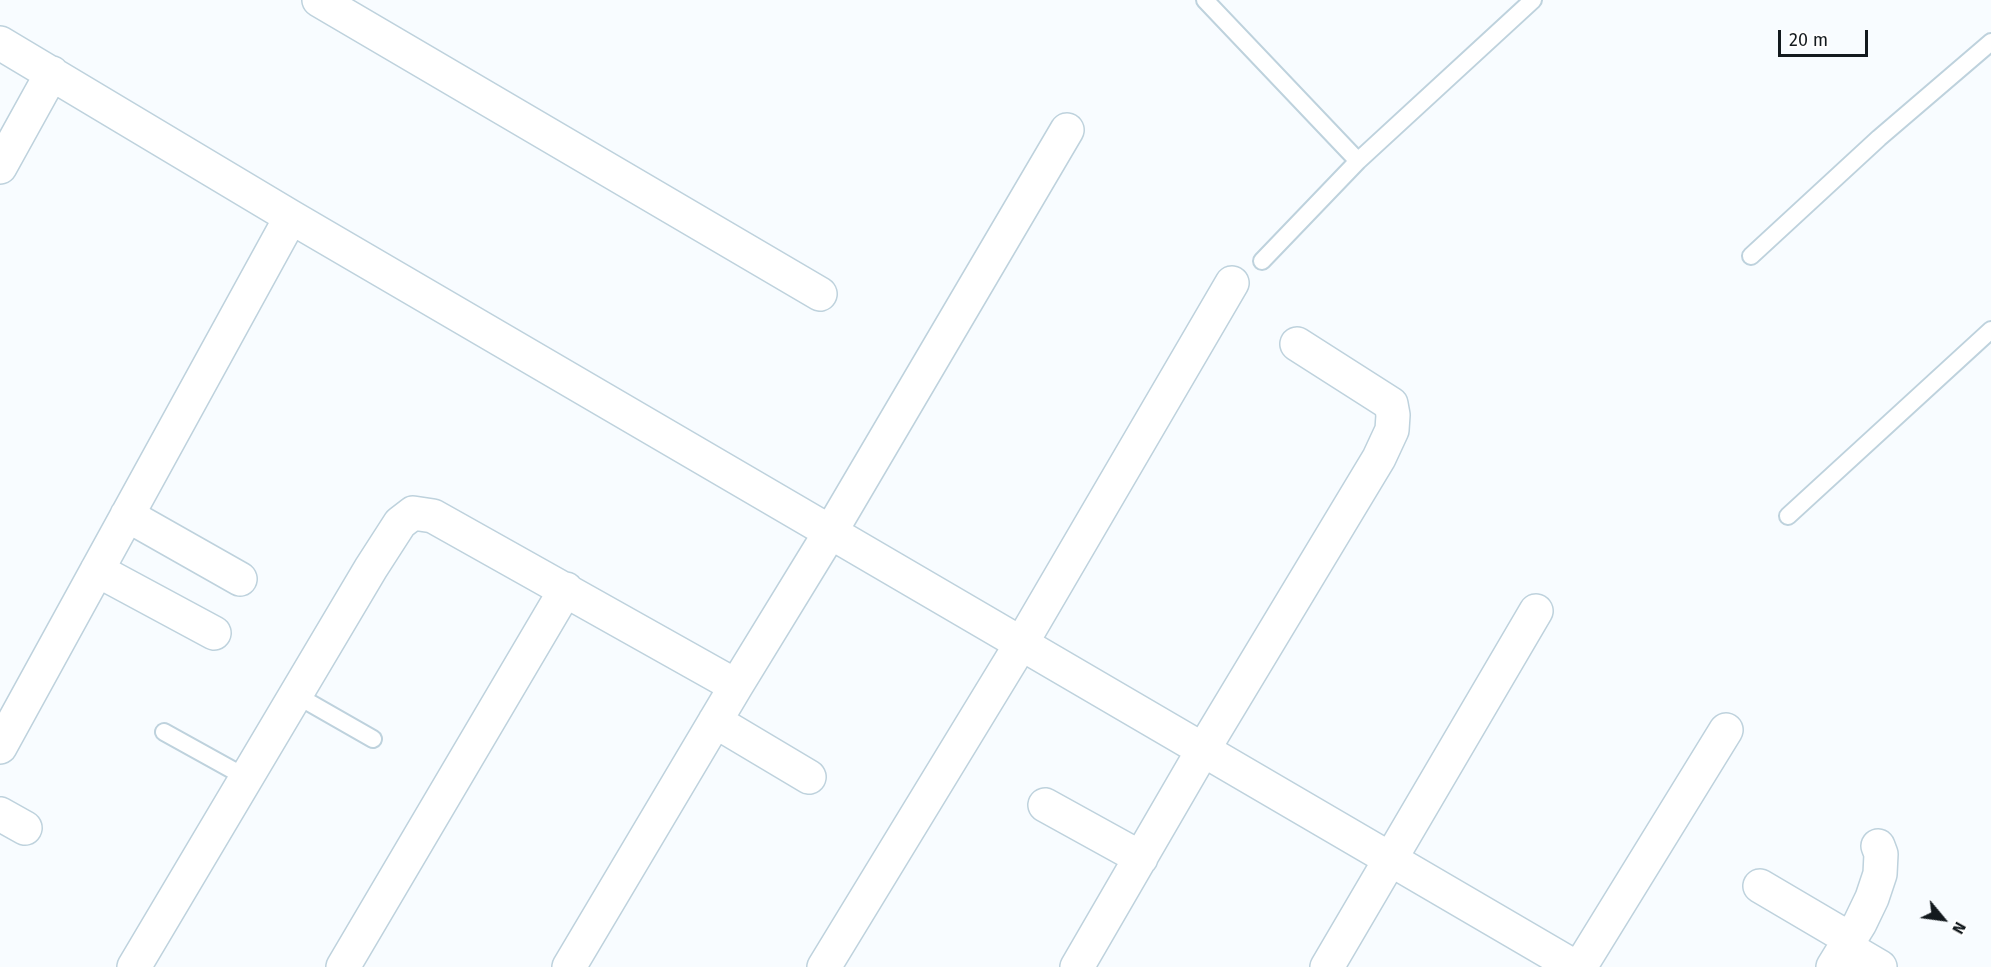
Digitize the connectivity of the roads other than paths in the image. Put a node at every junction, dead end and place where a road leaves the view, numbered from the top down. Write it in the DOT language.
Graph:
graph roads {
  1 [pos="319,0"];
  2 [pos="1205,0"];
  3 [pos="1533,0"];
  4 [pos="1991,42"];
  5 [pos="0,43"];
  6 [pos="52,73"];
  7 [pos="1067,130"];
  8 [pos="1358,161"];
  9 [pos="0,167"];
  10 [pos="291,217"];
  11 [pos="1751,256"];
  12 [pos="1262,261"];
  13 [pos="1232,283"];
  14 [pos="820,294"];
  15 [pos="1991,330"];
  16 [pos="1297,344"];
  17 [pos="128,514"];
  18 [pos="1788,516"];
  19 [pos="831,531"];
  20 [pos="97,570"];
  21 [pos="240,579"];
  22 [pos="566,589"];
  23 [pos="1536,610"];
  24 [pos="214,633"];
  25 [pos="1021,644"];
  26 [pos="736,686"];
  27 [pos="296,695"];
  28 [pos="715,721"];
  29 [pos="1726,730"];
  30 [pos="164,732"];
  31 [pos="373,739"];
  32 [pos="0,747"];
  33 [pos="1203,750"];
  34 [pos="809,777"];
  35 [pos="247,778"];
  36 [pos="1045,805"];
  37 [pos="1878,846"];
  38 [pos="1141,858"];
  39 [pos="1390,860"];
  40 [pos="1760,886"];
  41 [pos="1843,951"];
  42 [pos="134,967"];
  43 [pos="343,967"];
  44 [pos="569,967"];
  45 [pos="824,967"];
  46 [pos="1077,967"];
  47 [pos="1327,967"];
  48 [pos="1575,967"];
  49 [pos="1580,967"];
  50 [pos="1880,967"];
  1 -- 14 [label="street"];
  2 -- 8 [label="lane"];
  3 -- 8 [label="lane"];
  4 -- 11 [label="lane"];
  5 -- 6 [label="street"];
  6 -- 9 [label="street"];
  6 -- 10 [label="street"];
  7 -- 19 [label="street"];
  8 -- 12 [label="lane"];
  10 -- 17 [label="street"];
  10 -- 19 [label="street"];
  13 -- 25 [label="street"];
  15 -- 18 [label="lane"];
  16 -- 33 [label="street"];
  17 -- 20 [label="street"];
  17 -- 21 [label="street"];
  19 -- 25 [label="street"];
  19 -- 26 [label="street"];
  20 -- 24 [label="street"];
  20 -- 32 [label="street"];
  22 -- 26 [label="street"];
  22 -- 27 [label="street"];
  22 -- 43 [label="street"];
  23 -- 39 [label="street"];
  25 -- 33 [label="street"];
  25 -- 45 [label="street"];
  26 -- 28 [label="street"];
  27 -- 31 [label="lane"];
  27 -- 35 [label="street"];
  28 -- 34 [label="street"];
  28 -- 44 [label="street"];
  29 -- 49 [label="street"];
  30 -- 35 [label="lane"];
  33 -- 38 [label="street"];
  33 -- 39 [label="street"];
  35 -- 42 [label="street"];
  36 -- 38 [label="street"];
  37 -- 41 [label="street"];
  38 -- 46 [label="street"];
  39 -- 47 [label="street"];
  39 -- 48 [label="street"];
  40 -- 41 [label="street"];
  41 -- 50 [label="street"];
}
